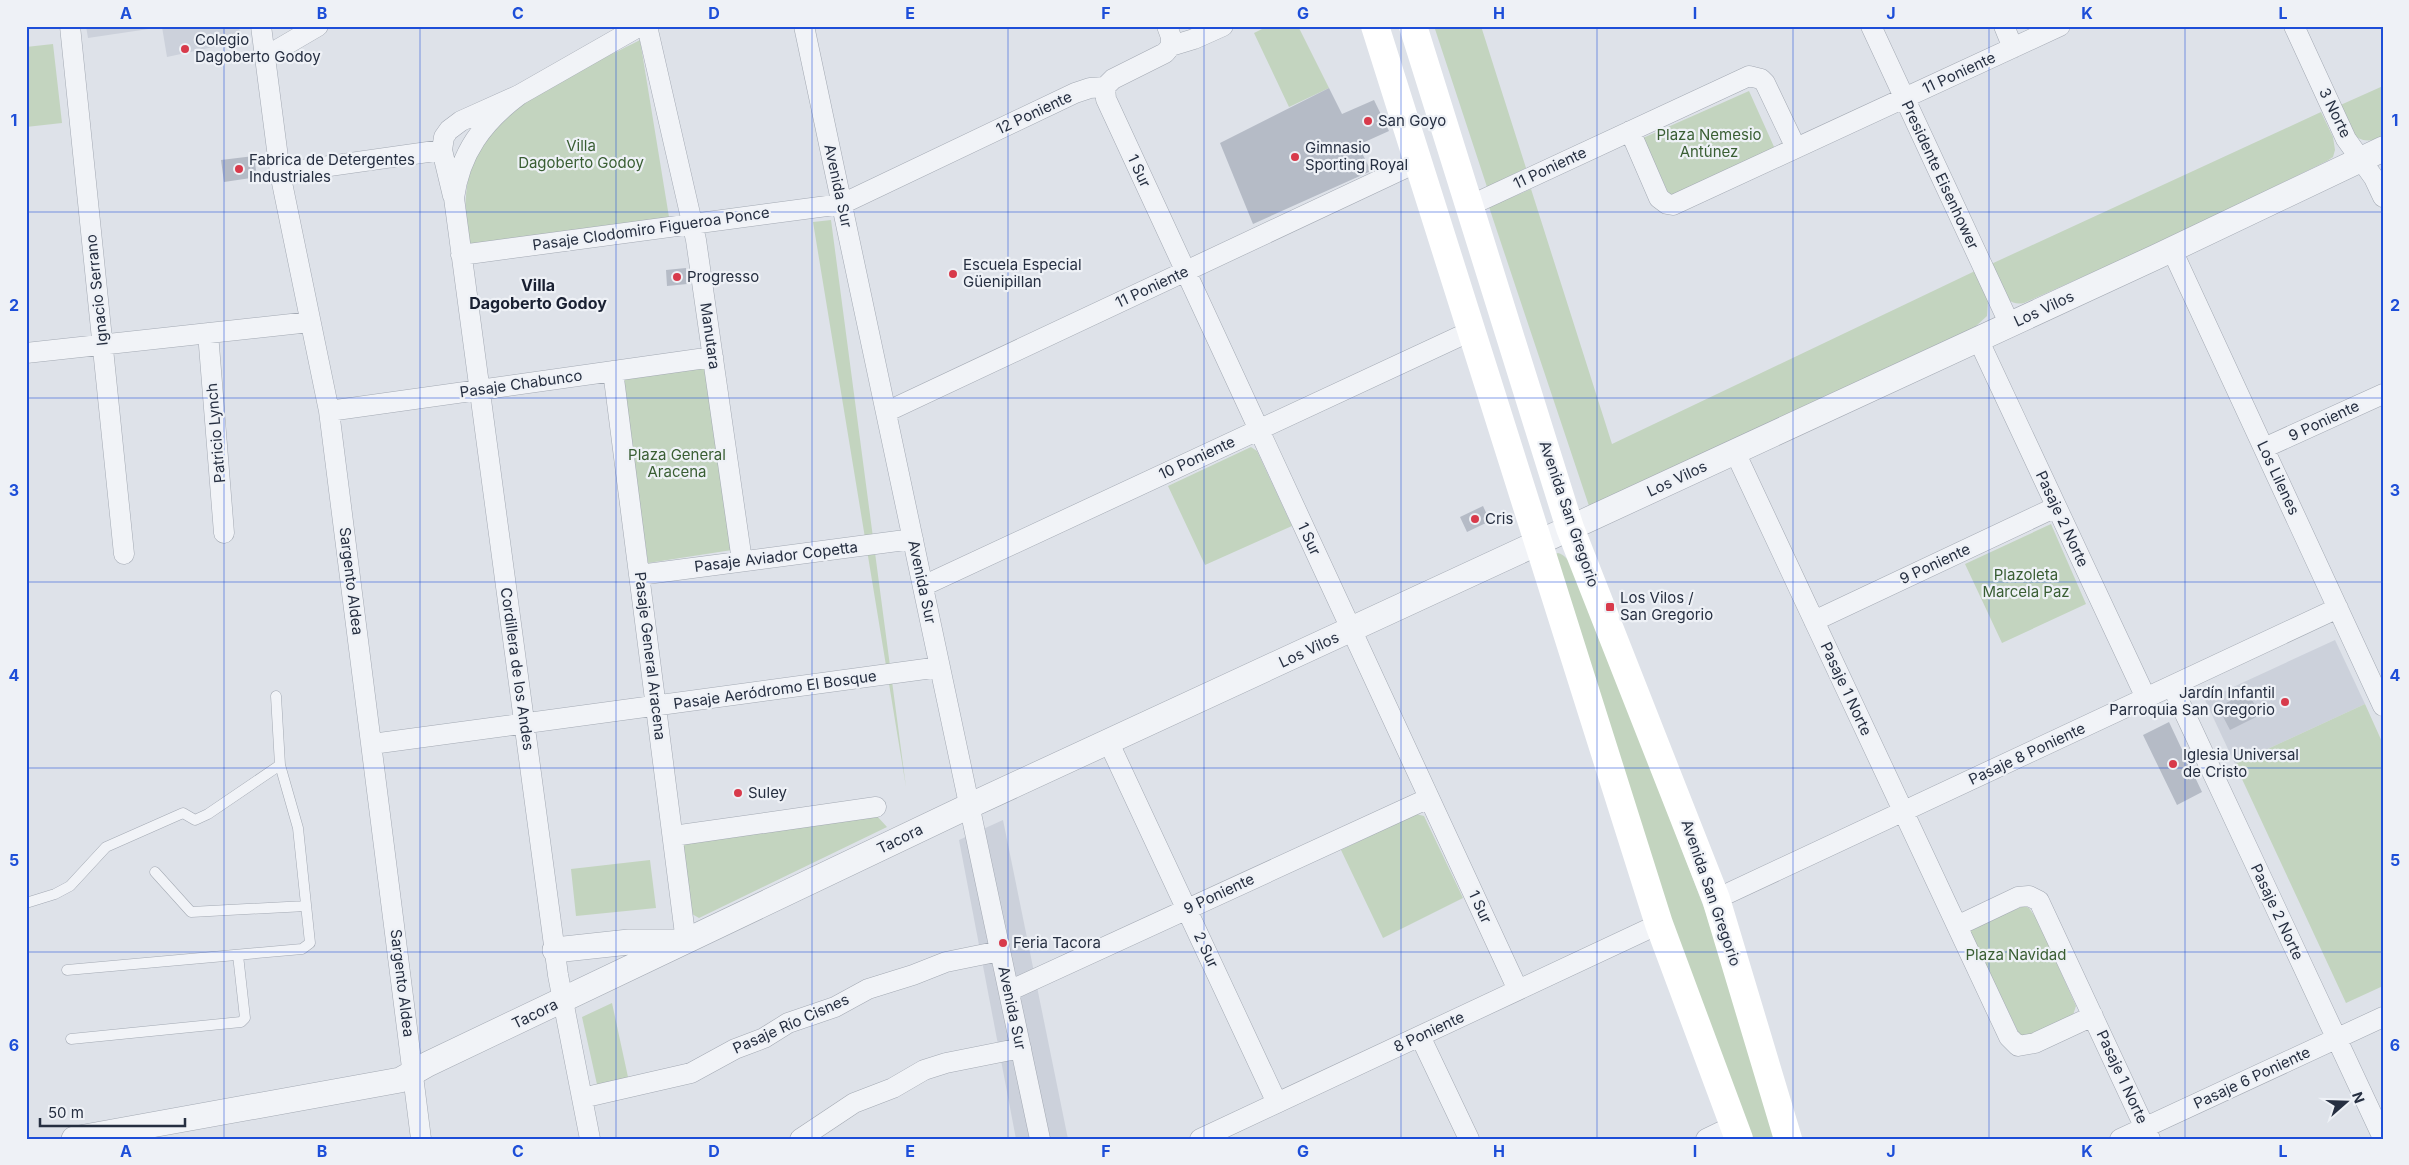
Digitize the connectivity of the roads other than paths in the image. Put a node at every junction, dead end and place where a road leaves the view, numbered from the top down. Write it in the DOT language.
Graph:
graph roads {
  1 [pos="70,26"];
  2 [pos="261,26"];
  3 [pos="318,26"];
  4 [pos="640,26"];
  5 [pos="647,26"];
  6 [pos="804,26"];
  7 [pos="1166,26"];
  8 [pos="1223,26"];
  9 [pos="1375,26"];
  10 [pos="1413,26"];
  11 [pos="1871,26"];
  12 [pos="2004,26"];
  13 [pos="2060,26"];
  14 [pos="2294,26"];
  15 [pos="1170,46"];
  16 [pos="2013,48"];
  17 [pos="265,57"];
  18 [pos="1105,87"];
  19 [pos="519,95"];
  20 [pos="1904,98"];
  21 [pos="1630,131"];
  22 [pos="1796,148"];
  23 [pos="442,150"];
  24 [pos="2372,155"];
  25 [pos="1418,162"];
  26 [pos="280,173"];
  27 [pos="2383,197"];
  28 [pos="454,198"];
  29 [pos="842,204"];
  30 [pos="1469,206"];
  31 [pos="692,224"];
  32 [pos="2172,250"];
  33 [pos="461,255"];
  34 [pos="1186,271"];
  35 [pos="310,322"];
  36 [pos="2010,325"];
  37 [pos="1472,331"];
  38 [pos="208,333"];
  39 [pos="1978,339"];
  40 [pos="103,345"];
  41 [pos="26,353"];
  42 [pos="713,357"];
  43 [pos="613,371"];
  44 [pos="479,390"];
  45 [pos="2383,394"];
  46 [pos="329,411"];
  47 [pos="886,412"];
  48 [pos="1259,430"];
  49 [pos="2264,448"];
  50 [pos="1735,452"];
  51 [pos="2056,507"];
  52 [pos="1570,528"];
  53 [pos="224,533"];
  54 [pos="913,539"];
  55 [pos="1538,543"];
  56 [pos="124,554"];
  57 [pos="742,561"];
  58 [pos="639,574"];
  59 [pos="923,586"];
  60 [pos="2338,608"];
  61 [pos="1814,621"];
  62 [pos="1352,630"];
  63 [pos="940,667"];
  64 [pos="2172,686"];
  65 [pos="276,696"];
  66 [pos="2146,698"];
  67 [pos="656,706"];
  68 [pos="2383,706"];
  69 [pos="524,724"];
  70 [pos="1109,743"];
  71 [pos="372,744"];
  72 [pos="280,765"];
  73 [pos="1429,798"];
  74 [pos="969,806"];
  75 [pos="876,807"];
  76 [pos="1904,812"];
  77 [pos="673,836"];
  78 [pos="155,872"];
  79 [pos="1716,899"];
  80 [pos="26,903"];
  81 [pos="306,906"];
  82 [pos="1187,909"];
  83 [pos="1659,924"];
  84 [pos="1957,926"];
  85 [pos="686,942"];
  86 [pos="555,950"];
  87 [pos="1000,951"];
  88 [pos="238,955"];
  89 [pos="67,970"];
  90 [pos="1518,990"];
  91 [pos="1009,991"];
  92 [pos="562,1001"];
  93 [pos="2093,1016"];
  94 [pos="2383,1017"];
  95 [pos="1420,1036"];
  96 [pos="71,1039"];
  97 [pos="2336,1039"];
  98 [pos="1021,1048"];
  99 [pos="413,1073"];
  100 [pos="582,1098"];
  101 [pos="1277,1103"];
  102 [pos="1737,1132"];
  103 [pos="2148,1133"];
  104 [pos="584,1138"];
  105 [pos="2383,1138"];
  106 [pos="74,1139"];
  107 [pos="421,1139"];
  108 [pos="800,1139"];
  109 [pos="1040,1139"];
  110 [pos="1200,1139"];
  111 [pos="1469,1139"];
  112 [pos="1706,1139"];
  113 [pos="1788,1139"];
  114 [pos="2120,1139"];
  1 -- 40 [label="street, Ignacio Serrano"];
  2 -- 17 [label="street, Sargento Aldea"];
  3 -- 17 [label="street"];
  4 -- 19 [label="street"];
  5 -- 31 [label="street, Manutara"];
  6 -- 29 [label="street, Avenida Sur"];
  7 -- 15 [label="street"];
  8 -- 15 [label="street, 12 Poniente"];
  9 -- 25 [label="main road"];
  10 -- 30 [label="main road, Avenida San Gregorio"];
  11 -- 20 [label="street, Presidente Eisenhower"];
  12 -- 16 [label="street, 11 Poniente"];
  13 -- 16 [label="street, 11 Poniente"];
  14 -- 24 [label="street, 3 Norte"];
  15 -- 18 [label="street, 12 Poniente"];
  16 -- 20 [label="street, 11 Poniente"];
  17 -- 26 [label="street, Sargento Aldea"];
  18 -- 29 [label="street, 12 Poniente"];
  18 -- 34 [label="street, 1 Sur"];
  19 -- 23 [label="street"];
  19 -- 28 [label="street, Cordillera de los Andes"];
  20 -- 22 [label="street, 11 Poniente"];
  20 -- 36 [label="street, Presidente Eisenhower"];
  21 -- 22 [label="street, 11 Poniente"];
  21 -- 22 [label="street, 11 Poniente"];
  21 -- 30 [label="street, 11 Poniente"];
  23 -- 26 [label="street"];
  23 -- 28 [label="street, Cordillera de los Andes"];
  24 -- 27 [label="street, 3 Norte"];
  24 -- 32 [label="street, Los Vilos"];
  25 -- 34 [label="street, 11 Poniente"];
  25 -- 37 [label="main road"];
  26 -- 35 [label="street, Sargento Aldea"];
  28 -- 33 [label="street, Cordillera de los Andes"];
  29 -- 31 [label="street, Pasaje Clodomiro Figueroa Ponce"];
  29 -- 47 [label="street, Avenida Sur"];
  30 -- 52 [label="main road, Avenida San Gregorio"];
  31 -- 33 [label="street, Pasaje Clodomiro Figueroa Ponce"];
  31 -- 42 [label="street, Manutara"];
  32 -- 36 [label="street, Los Vilos"];
  32 -- 49 [label="street, Los Lilenes"];
  33 -- 44 [label="street, Cordillera de los Andes"];
  34 -- 47 [label="street, 11 Poniente"];
  34 -- 48 [label="street, 1 Sur"];
  35 -- 38 [label="street"];
  35 -- 46 [label="street, Sargento Aldea"];
  36 -- 39 [label="street, Los Vilos"];
  37 -- 48 [label="street, 10 Poniente"];
  37 -- 55 [label="main road"];
  38 -- 40 [label="street"];
  38 -- 53 [label="street, Patricio Lynch"];
  39 -- 50 [label="street, Los Vilos"];
  39 -- 51 [label="street, Pasaje 2 Norte"];
  40 -- 41 [label="street"];
  40 -- 56 [label="street, Ignacio Serrano"];
  42 -- 43 [label="street, Pasaje Chabunco"];
  42 -- 57 [label="street, Manutara"];
  43 -- 44 [label="street, Pasaje Chabunco"];
  43 -- 58 [label="street, Pasaje General Aracena"];
  44 -- 46 [label="street, Pasaje Chabunco"];
  44 -- 69 [label="street, Cordillera de los Andes"];
  45 -- 49 [label="street, 9 Poniente"];
  46 -- 71 [label="street, Sargento Aldea"];
  47 -- 54 [label="street, Avenida Sur"];
  48 -- 59 [label="street, 10 Poniente"];
  48 -- 62 [label="street, 1 Sur"];
  49 -- 60 [label="street, Los Lilenes"];
  50 -- 52 [label="street, Los Vilos"];
  50 -- 61 [label="street, Pasaje 1 Norte"];
  51 -- 61 [label="street, 9 Poniente"];
  51 -- 66 [label="street, Pasaje 2 Norte"];
  52 -- 55 [label="street, Los Vilos"];
  52 -- 79 [label="main road, Avenida San Gregorio"];
  54 -- 57 [label="street, Pasaje Aviador Copetta"];
  54 -- 59 [label="street, Avenida Sur"];
  55 -- 62 [label="street, Los Vilos"];
  55 -- 83 [label="main road"];
  57 -- 58 [label="street, Pasaje Aviador Copetta"];
  58 -- 67 [label="street, Pasaje General Aracena"];
  59 -- 63 [label="street, Avenida Sur"];
  60 -- 64 [label="street, Pasaje 8 Poniente"];
  60 -- 68 [label="street, Los Lilenes"];
  61 -- 76 [label="street, Pasaje 1 Norte"];
  62 -- 70 [label="street, Los Vilos"];
  62 -- 73 [label="street, 1 Sur"];
  63 -- 67 [label="street, Pasaje Aeródromo El Bosque"];
  63 -- 74 [label="street, Avenida Sur"];
  64 -- 66 [label="street, Pasaje 8 Poniente"];
  64 -- 97 [label="street, Pasaje 2 Norte"];
  65 -- 72 [label="lane"];
  66 -- 76 [label="street, Pasaje 8 Poniente"];
  67 -- 69 [label="street, Pasaje Aeródromo El Bosque"];
  67 -- 77 [label="street, Pasaje General Aracena"];
  69 -- 71 [label="street, Pasaje Aeródromo El Bosque"];
  69 -- 86 [label="street, Cordillera de los Andes"];
  70 -- 74 [label="street, Los Vilos"];
  70 -- 82 [label="street, 2 Sur"];
  71 -- 99 [label="street, Sargento Aldea"];
  72 -- 80 [label="lane"];
  72 -- 81 [label="lane"];
  73 -- 82 [label="street, 9 Poniente"];
  73 -- 90 [label="street, 1 Sur"];
  74 -- 85 [label="street, Tacora"];
  74 -- 87 [label="street, Avenida Sur"];
  75 -- 77 [label="street"];
  76 -- 79 [label="street, Pasaje 8 Poniente"];
  76 -- 84 [label="street, Pasaje 1 Norte"];
  77 -- 85 [label="street, Pasaje General Aracena"];
  78 -- 81 [label="lane"];
  79 -- 113 [label="main road, Avenida San Gregorio"];
  81 -- 88 [label="lane"];
  82 -- 91 [label="street, 9 Poniente"];
  82 -- 101 [label="street, 2 Sur"];
  83 -- 90 [label="street, 8 Poniente"];
  83 -- 102 [label="main road"];
  84 -- 93 [label="street, Pasaje 1 Norte"];
  84 -- 93 [label="street, Pasaje 1 Norte"];
  85 -- 86 [label="street"];
  85 -- 92 [label="street, Tacora"];
  86 -- 92 [label="street, Cordillera de los Andes"];
  87 -- 91 [label="street, Avenida Sur"];
  87 -- 100 [label="street, Pasaje Río Cisnes"];
  88 -- 89 [label="lane"];
  88 -- 96 [label="lane"];
  90 -- 95 [label="street, 8 Poniente"];
  91 -- 98 [label="street, Avenida Sur"];
  92 -- 99 [label="street, Tacora"];
  92 -- 100 [label="street, Cordillera de los Andes"];
  93 -- 103 [label="street, Pasaje 1 Norte"];
  94 -- 97 [label="street, Pasaje 6 Poniente"];
  95 -- 101 [label="street, 8 Poniente"];
  95 -- 111 [label="street"];
  97 -- 103 [label="street, Pasaje 6 Poniente"];
  97 -- 105 [label="street, Pasaje 2 Norte"];
  98 -- 108 [label="street"];
  98 -- 109 [label="street, Avenida Sur"];
  99 -- 106 [label="street, Tacora"];
  99 -- 107 [label="street, Sargento Aldea"];
  100 -- 104 [label="street, Cordillera de los Andes"];
  101 -- 110 [label="street, 8 Poniente"];
  102 -- 112 [label="street"];
  103 -- 114 [label="street, Pasaje 6 Poniente"];
}
